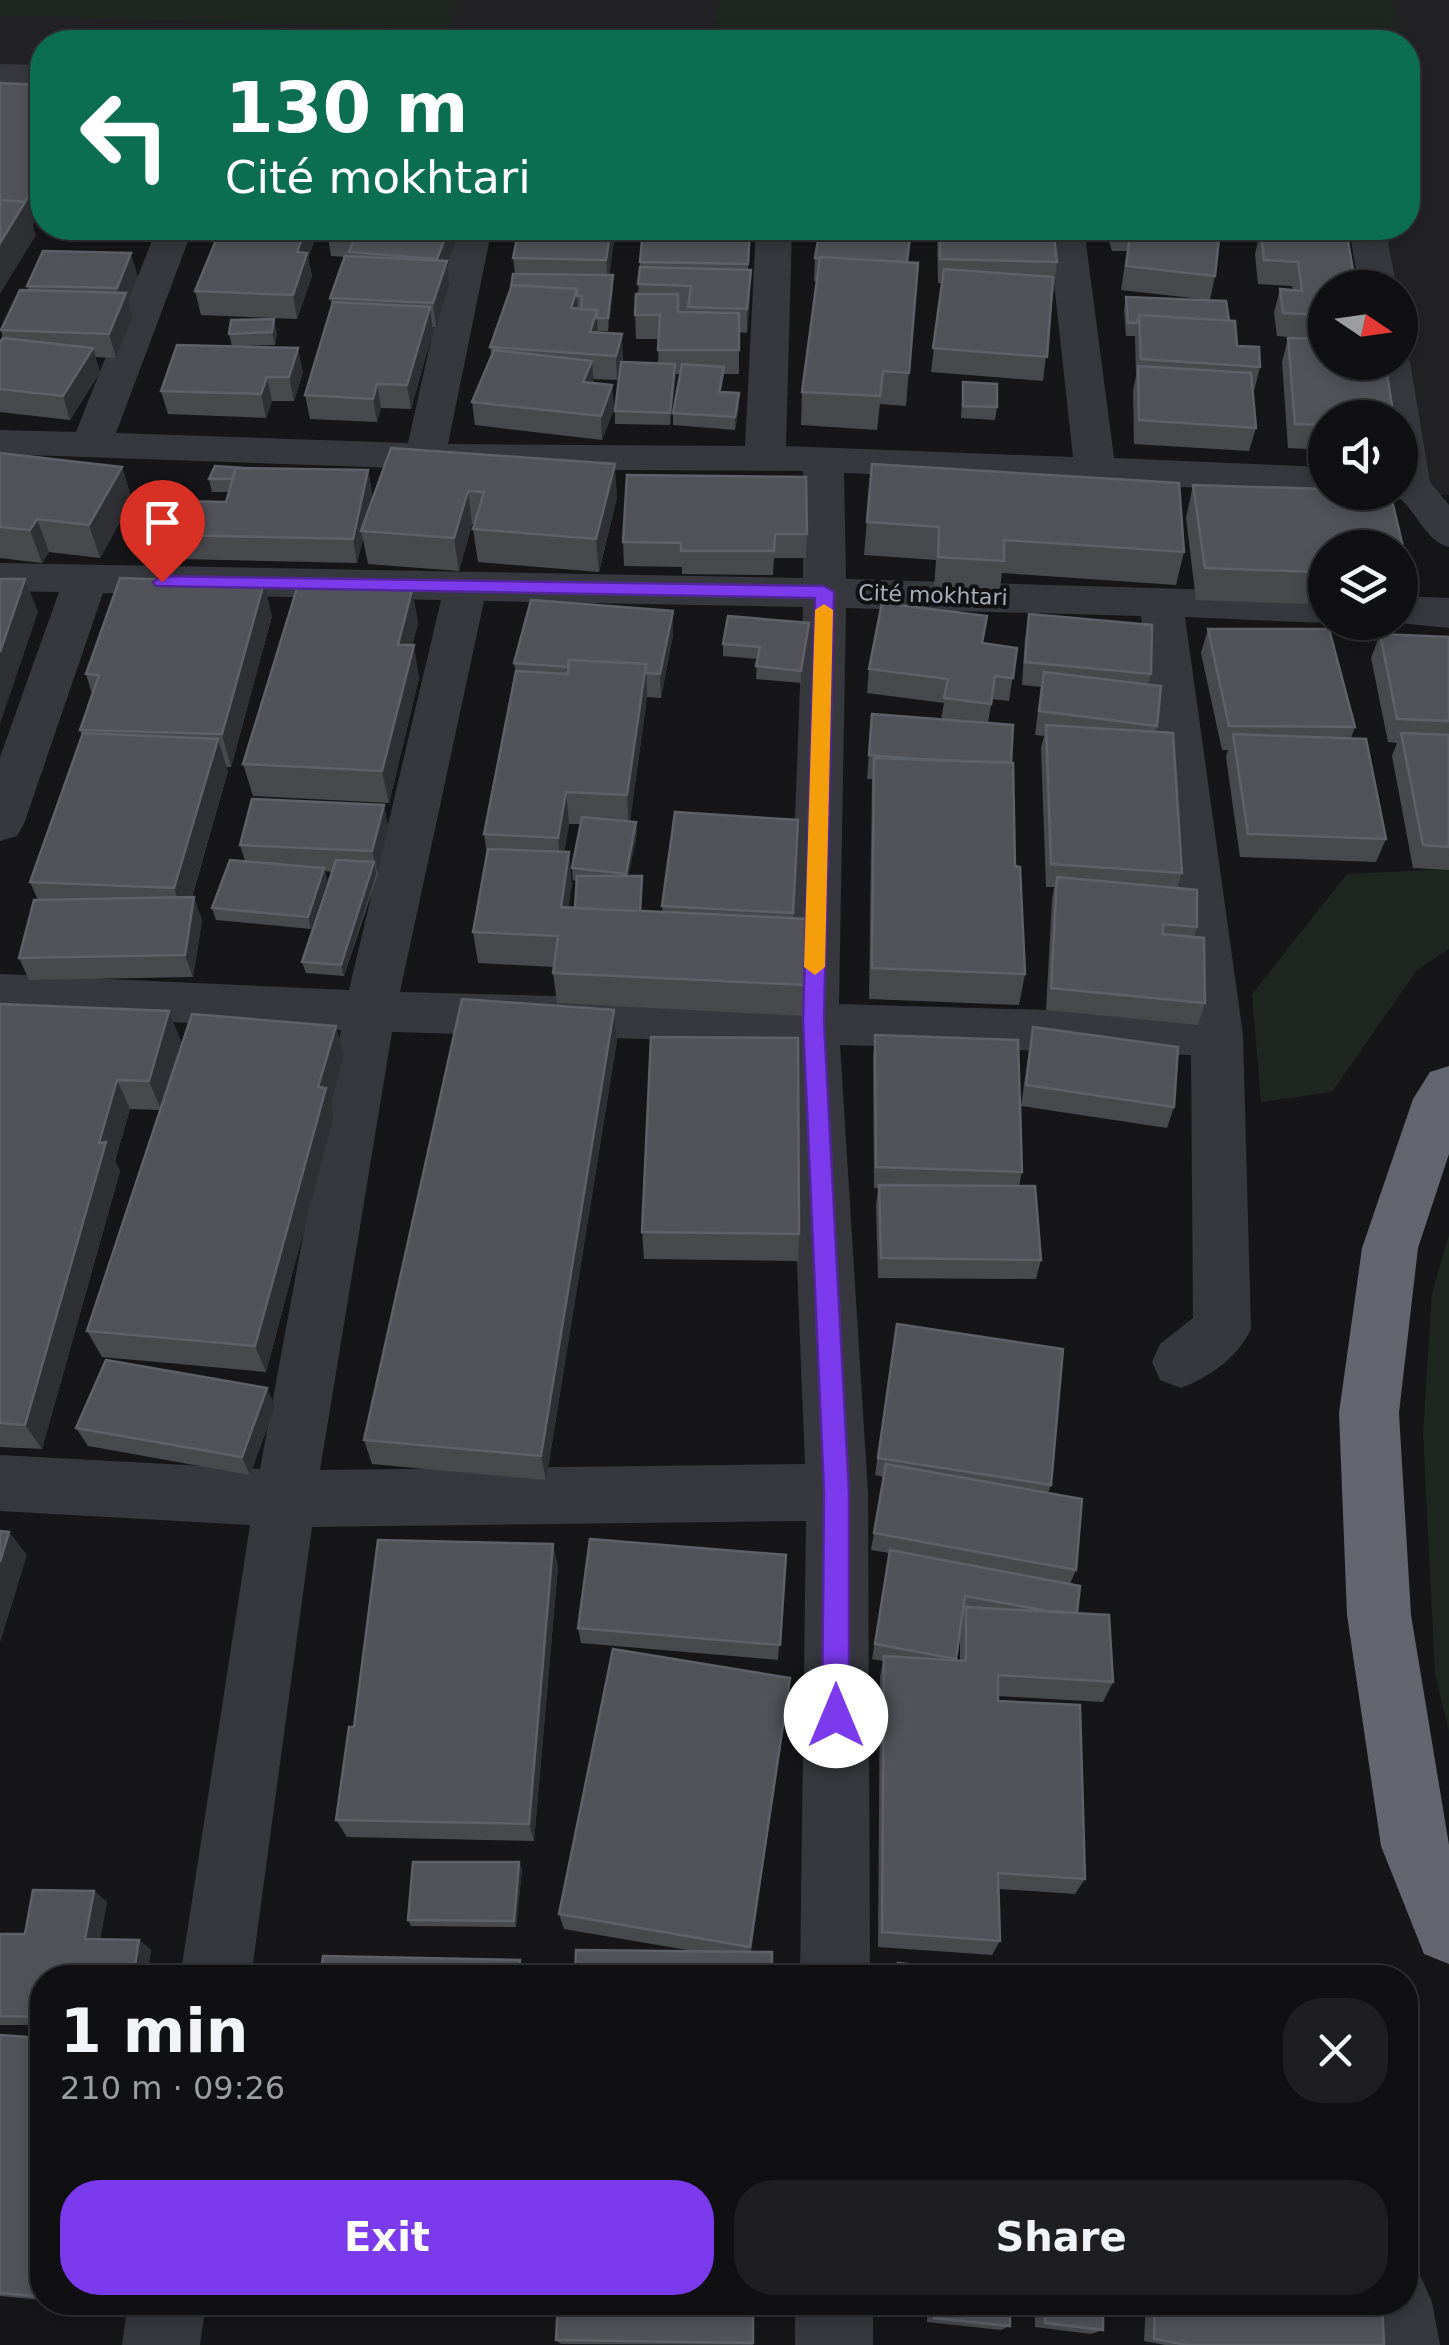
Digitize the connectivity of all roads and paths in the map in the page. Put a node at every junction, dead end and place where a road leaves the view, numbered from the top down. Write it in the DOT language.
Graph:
graph roads {
  1 [pos="0,74"];
  2 [pos="30,75"];
  3 [pos="170,240"];
  4 [pos="471,240"];
  5 [pos="773,240"];
  6 [pos="1067,240"];
  7 [pos="1370,240"];
  8 [pos="1375,270"];
  9 [pos="0,442"];
  10 [pos="92,444"];
  11 [pos="425,456"];
  12 [pos="764,458"];
  13 [pos="823,459"];
  14 [pos="1095,470"];
  15 [pos="1308,479"];
  16 [pos="1418,498"];
  17 [pos="1449,533"];
  18 [pos="0,577"];
  19 [pos="86,580"];
  20 [pos="465,589"];
  21 [pos="824,592"];
  22 [pos="1161,602"];
  23 [pos="1308,607"];
  24 [pos="1418,612"];
  25 [pos="1449,613"];
  26 [pos="0,824"];
  27 [pos="0,994"];
  28 [pos="370,1011"];
  29 [pos="814,1021"];
  30 [pos="1217,1035"];
  31 [pos="1449,1087"];
  32 [pos="1182,1362"];
  33 [pos="0,1483"];
  34 [pos="836,1492"];
  35 [pos="286,1499"];
  36 [pos="1449,1929"];
  37 [pos="217,1965"];
  38 [pos="835,1965"];
  39 [pos="165,2315"];
  40 [pos="834,2315"];
  41 [pos="1395,2315"];
  42 [pos="161,2345"];
  43 [pos="834,2345"];
  44 [pos="1401,2345"];
  1 -- 2 [label="street"];
  3 -- 10 [label="street"];
  4 -- 11 [label="street"];
  5 -- 12 [label="street"];
  6 -- 14 [label="street"];
  7 -- 8 [label="street"];
  9 -- 10 [label="street"];
  10 -- 11 [label="street"];
  11 -- 12 [label="street"];
  12 -- 13 [label="street"];
  13 -- 14 [label="street"];
  13 -- 21 [label="street"];
  14 -- 15 [label="street"];
  16 -- 17 [label="street"];
  18 -- 19 [label="street, Cité mokhtari"];
  19 -- 20 [label="street, Cité mokhtari"];
  19 -- 26 [label="street"];
  20 -- 21 [label="street, Cité mokhtari"];
  20 -- 28 [label="street"];
  21 -- 22 [label="street, Cité mokhtari"];
  21 -- 29 [label="street"];
  22 -- 23 [label="street, Cité mokhtari"];
  22 -- 30 [label="street"];
  24 -- 25 [label="street"];
  27 -- 28 [label="street"];
  28 -- 29 [label="street"];
  28 -- 35 [label="street"];
  29 -- 30 [label="street"];
  29 -- 34 [label="street"];
  30 -- 32 [label="street"];
  31 -- 36 [label="highway"];
  33 -- 35 [label="street"];
  34 -- 35 [label="street"];
  34 -- 38 [label="street"];
  35 -- 37 [label="street"];
  39 -- 42 [label="street"];
  40 -- 43 [label="street"];
  41 -- 44 [label="street"];
}
